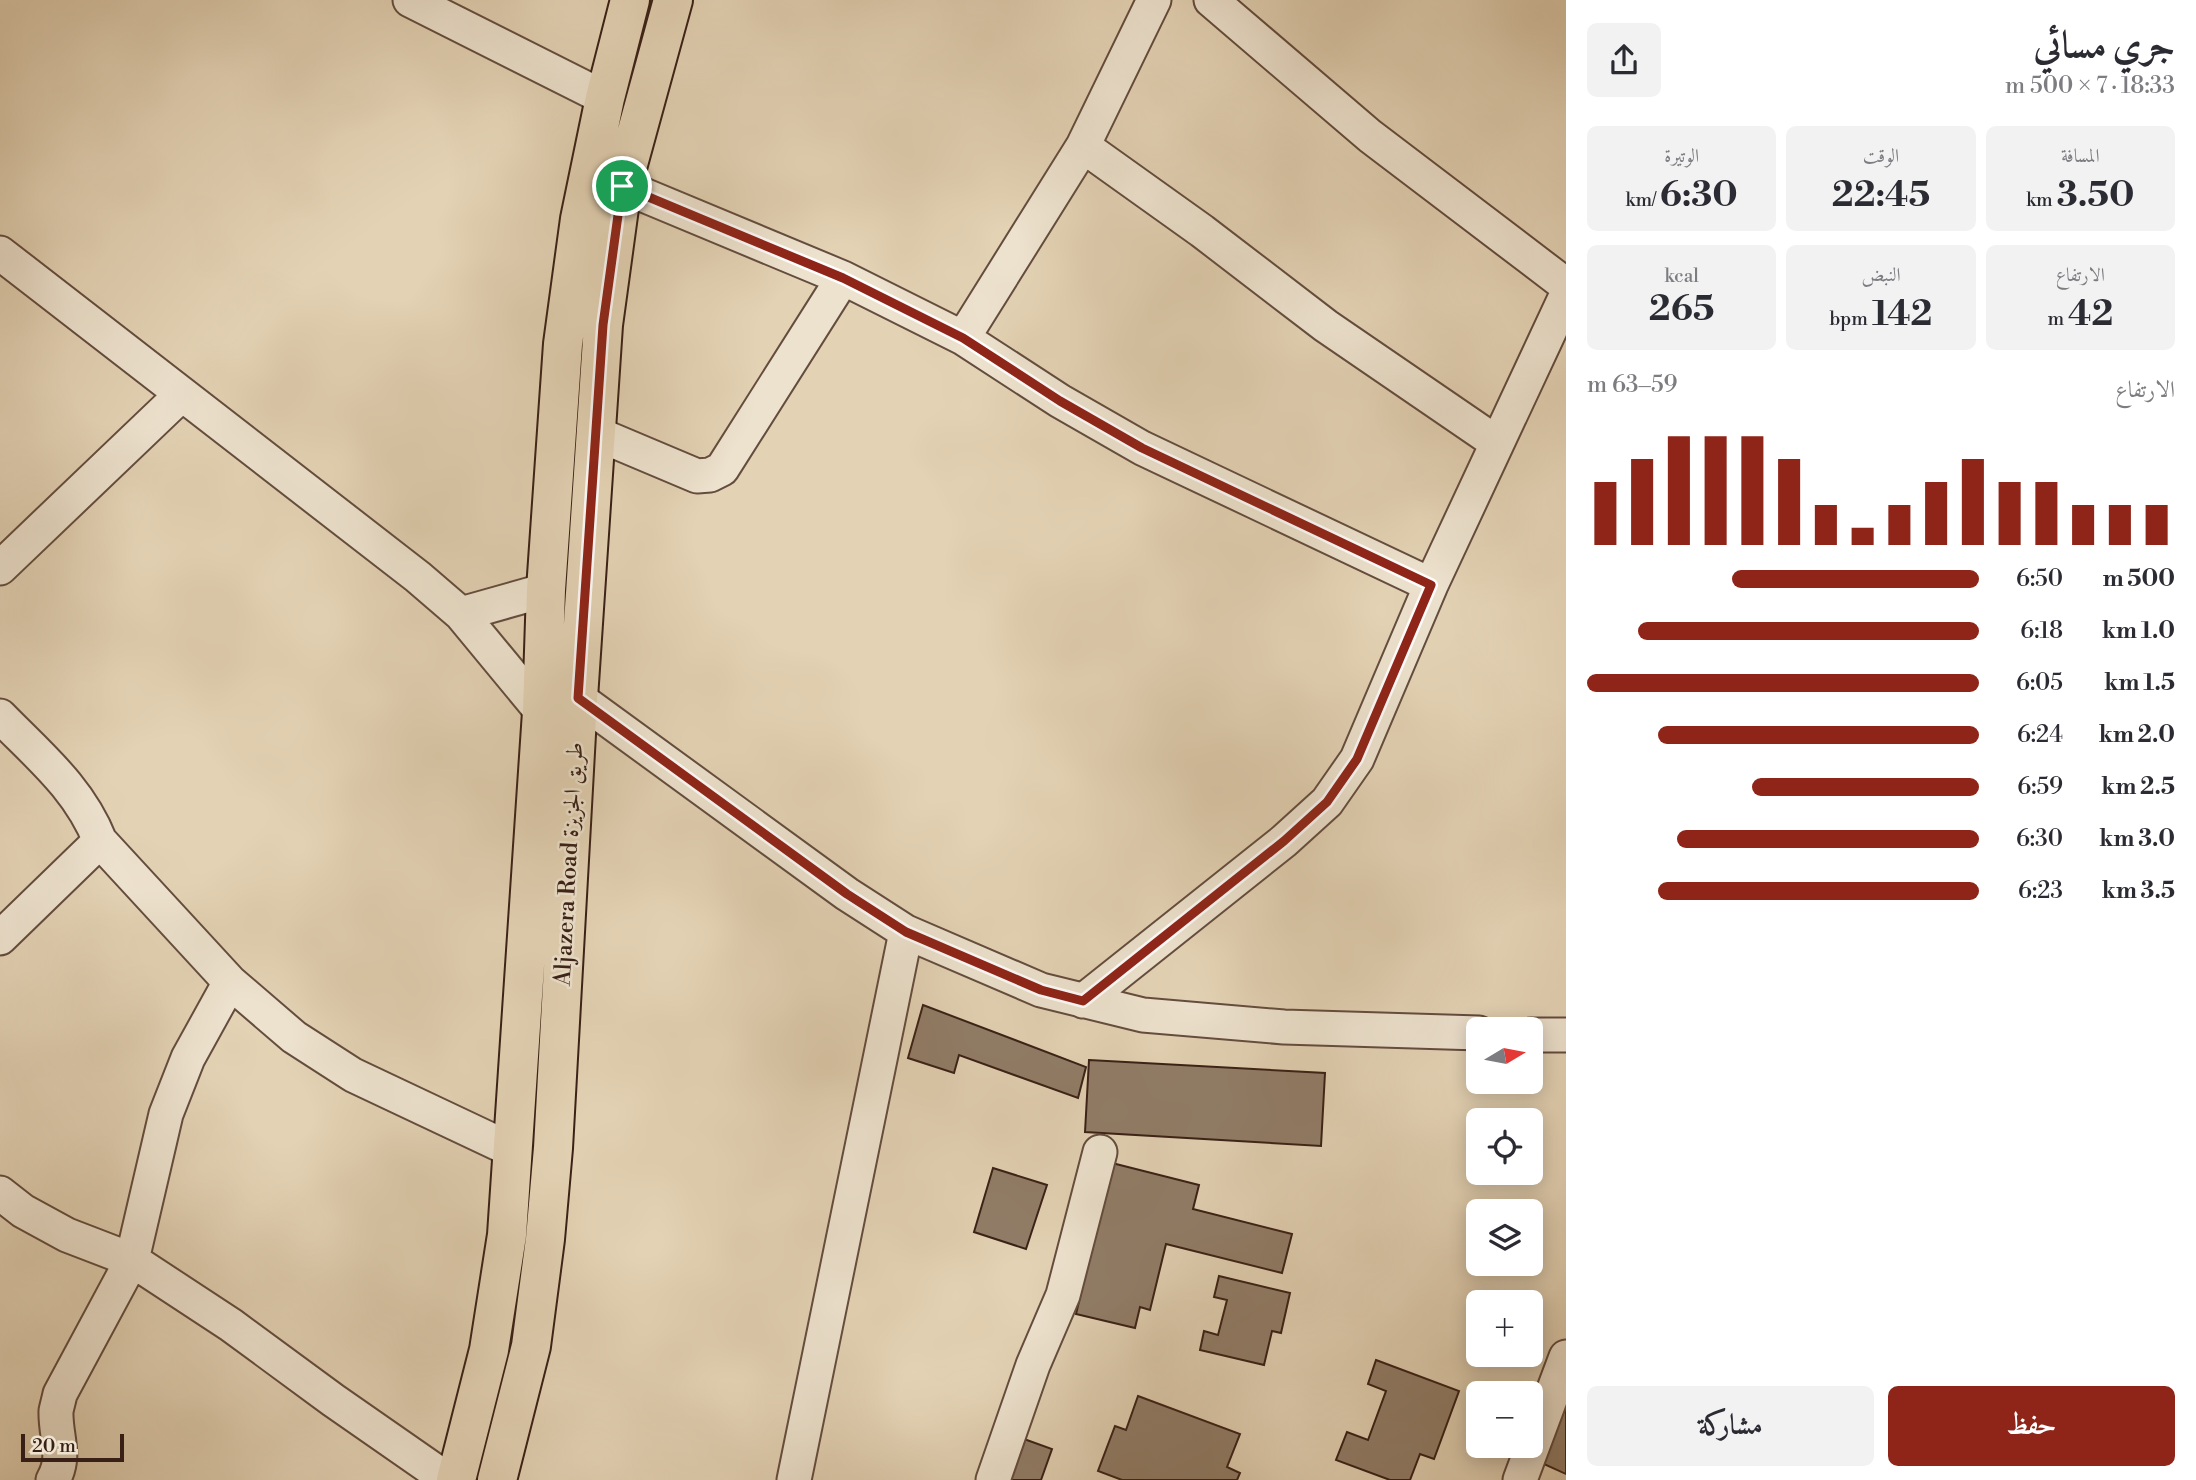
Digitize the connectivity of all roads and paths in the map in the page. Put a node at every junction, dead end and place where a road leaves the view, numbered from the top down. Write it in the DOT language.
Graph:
graph roads {
  1 [pos="410,0"];
  2 [pos="630,0"];
  3 [pos="673,0"];
  4 [pos="1154,0"];
  5 [pos="1211,0"];
  6 [pos="605,97"];
  7 [pos="1083,146"];
  8 [pos="622,186"];
  9 [pos="1,255"];
  10 [pos="843,278"];
  11 [pos="1566,285"];
  12 [pos="1566,296"];
  13 [pos="963,338"];
  14 [pos="181,395"];
  15 [pos="595,433"];
  16 [pos="1497,443"];
  17 [pos="0,568"];
  18 [pos="1431,585"];
  19 [pos="546,590"];
  20 [pos="461,614"];
  21 [pos="543,696"];
  22 [pos="578,698"];
  23 [pos="0,716"];
  24 [pos="100,841"];
  25 [pos="906,932"];
  26 [pos="0,938"];
  27 [pos="230,982"];
  28 [pos="1083,1001"];
  29 [pos="1466,1033"];
  30 [pos="1544,1035"];
  31 [pos="1566,1035"];
  32 [pos="514,1152"];
  33 [pos="1100,1152"];
  34 [pos="0,1194"];
  35 [pos="132,1260"];
  36 [pos="1566,1356"];
  37 [pos="53,1480"];
  38 [pos="448,1480"];
  39 [pos="456,1480"];
  40 [pos="498,1480"];
  41 [pos="794,1480"];
  42 [pos="993,1480"];
  43 [pos="1520,1480"];
  1 -- 6 [label="street"];
  2 -- 6 [label="main road, Aljazera Road طريق الجزيزة"];
  3 -- 8 [label="main road, Aljazera Road طريق الجزيزة"];
  4 -- 7 [label="street"];
  5 -- 11 [label="street"];
  6 -- 19 [label="main road, Aljazera Road طريق الجزيزة"];
  7 -- 13 [label="street"];
  7 -- 16 [label="street"];
  8 -- 10 [label="street"];
  8 -- 15 [label="main road, Aljazera Road طريق الجزيزة"];
  9 -- 14 [label="street"];
  10 -- 13 [label="street"];
  10 -- 15 [label="street"];
  12 -- 16 [label="street"];
  13 -- 18 [label="street"];
  14 -- 17 [label="street"];
  14 -- 20 [label="street"];
  15 -- 22 [label="main road, Aljazera Road طريق الجزيزة"];
  16 -- 18 [label="street"];
  18 -- 28 [label="street"];
  19 -- 20 [label="street"];
  19 -- 21 [label="main road, Aljazera Road طريق الجزيزة"];
  20 -- 21 [label="street"];
  21 -- 22 [label="street"];
  21 -- 32 [label="main road, Aljazera Road طريق الجزيزة"];
  22 -- 25 [label="street"];
  22 -- 40 [label="main road, Aljazera Road طريق الجزيزة"];
  23 -- 24 [label="street"];
  24 -- 26 [label="street"];
  24 -- 27 [label="street"];
  25 -- 28 [label="street"];
  25 -- 41 [label="street"];
  27 -- 32 [label="street"];
  27 -- 35 [label="street"];
  28 -- 29 [label="street"];
  30 -- 31 [label="street"];
  32 -- 39 [label="main road, Aljazera Road طريق الجزيزة"];
  33 -- 42 [label="street"];
  34 -- 35 [label="street"];
  35 -- 37 [label="street"];
  35 -- 38 [label="street"];
  36 -- 43 [label="street"];
}
